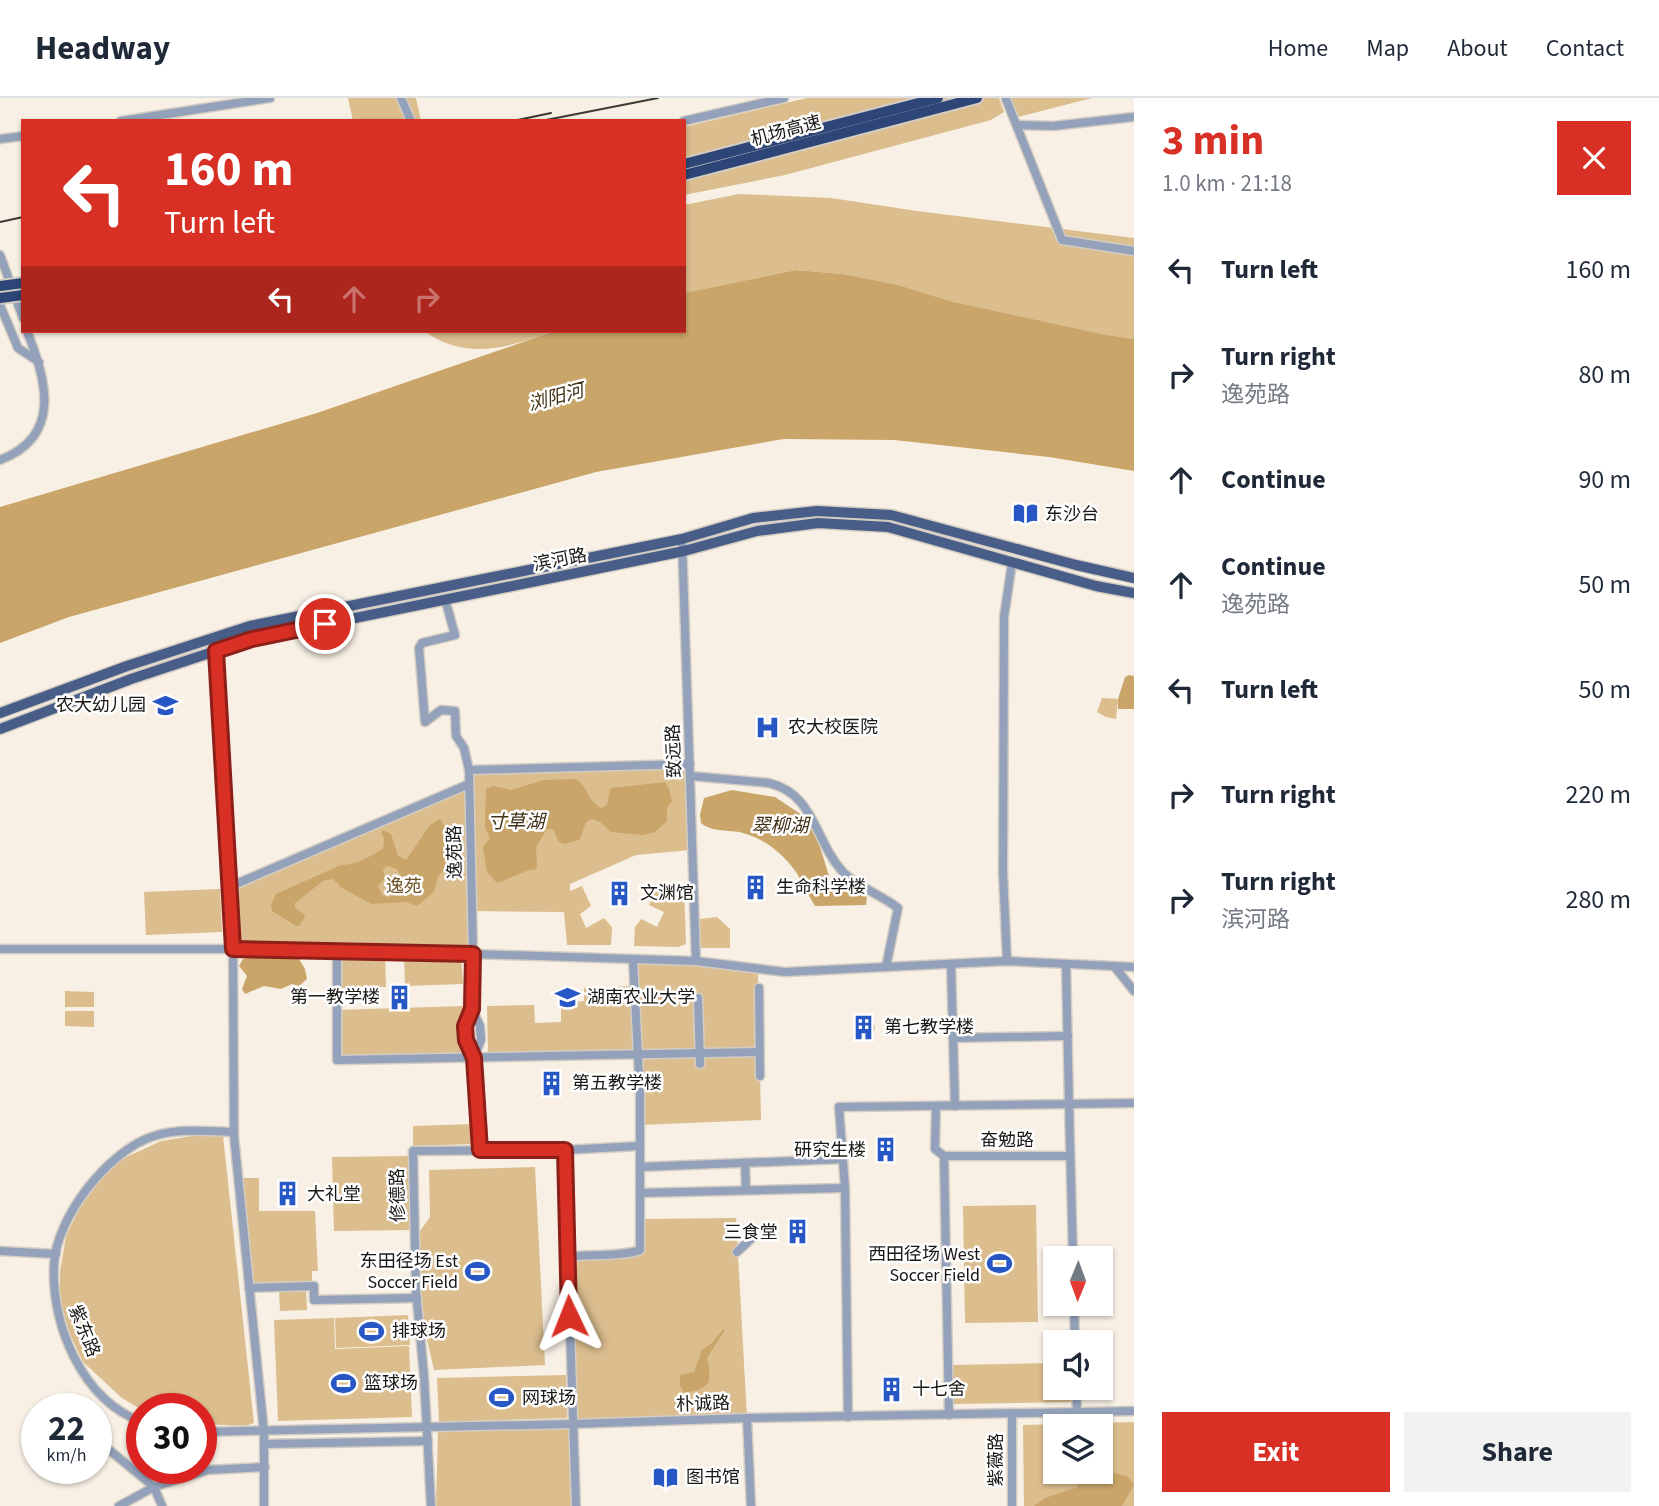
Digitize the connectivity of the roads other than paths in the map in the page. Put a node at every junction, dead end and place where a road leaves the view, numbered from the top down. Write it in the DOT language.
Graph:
graph roads {
  1 [pos="270,98"];
  2 [pos="401,98"];
  3 [pos="784,98"];
  4 [pos="938,98"];
  5 [pos="977,98"];
  6 [pos="1006,100"];
  7 [pos="1134,117"];
  8 [pos="134,119"];
  9 [pos="410,119"];
  10 [pos="686,121"];
  11 [pos="1017,125"];
  12 [pos="21,136"];
  13 [pos="0,139"];
  14 [pos="686,163"];
  15 [pos="686,174"];
  16 [pos="1134,251"];
  17 [pos="0,255"];
  18 [pos="21,283"];
  19 [pos="0,286"];
  20 [pos="21,295"];
  21 [pos="0,298"];
  22 [pos="1,310"];
  23 [pos="21,313"];
  24 [pos="28,333"];
  25 [pos="39,362"];
  26 [pos="0,460"];
  27 [pos="682,539"];
  28 [pos="684,551"];
  29 [pos="1012,562"];
  30 [pos="1134,578"];
  31 [pos="1134,593"];
  32 [pos="445,599"];
  33 [pos="214,638"];
  34 [pos="216,651"];
  35 [pos="0,713"];
  36 [pos="0,729"];
  37 [pos="690,764"];
  38 [pos="469,770"];
  39 [pos="691,776"];
  40 [pos="469,784"];
  41 [pos="229,887"];
  42 [pos="0,949"];
  43 [pos="233,949"];
  44 [pos="337,951"];
  45 [pos="473,954"];
  46 [pos="633,960"];
  47 [pos="696,961"];
  48 [pos="1007,961"];
  49 [pos="951,964"];
  50 [pos="1066,965"];
  51 [pos="1114,966"];
  52 [pos="886,967"];
  53 [pos="1134,967"];
  54 [pos="759,988"];
  55 [pos="1134,991"];
  56 [pos="698,998"];
  57 [pos="472,1009"];
  58 [pos="1068,1035"];
  59 [pos="953,1038"];
  60 [pos="760,1052"];
  61 [pos="700,1053"];
  62 [pos="637,1055"];
  63 [pos="474,1058"];
  64 [pos="700,1064"];
  65 [pos="760,1076"];
  66 [pos="1134,1103"];
  67 [pos="1069,1104"];
  68 [pos="955,1106"];
  69 [pos="936,1107"];
  70 [pos="234,1132"];
  71 [pos="639,1146"];
  72 [pos="480,1150"];
  73 [pos="565,1150"];
  74 [pos="944,1156"];
  75 [pos="1070,1156"];
  76 [pos="844,1159"];
  77 [pos="746,1163"];
  78 [pos="640,1167"];
  79 [pos="845,1188"];
  80 [pos="746,1190"];
  81 [pos="640,1193"];
  82 [pos="754,1236"];
  83 [pos="1073,1246"];
  84 [pos="0,1251"];
  85 [pos="737,1252"];
  86 [pos="56,1254"];
  87 [pos="568,1257"];
  88 [pos="249,1288"];
  89 [pos="417,1294"];
  90 [pos="1076,1400"];
  91 [pos="1134,1411"];
  92 [pos="1077,1413"];
  93 [pos="1012,1414"];
  94 [pos="126,1415"];
  95 [pos="949,1415"];
  96 [pos="848,1417"];
  97 [pos="747,1418"];
  98 [pos="573,1424"];
  99 [pos="427,1427"];
  100 [pos="341,1430"];
  101 [pos="217,1432"];
  102 [pos="264,1432"];
  103 [pos="428,1441"];
  104 [pos="264,1444"];
  105 [pos="342,1446"];
  106 [pos="112,1452"];
  107 [pos="265,1467"];
  108 [pos="154,1487"];
  109 [pos="119,1506"];
  110 [pos="162,1506"];
  111 [pos="264,1506"];
  112 [pos="431,1506"];
  113 [pos="576,1506"];
  114 [pos="751,1506"];
  115 [pos="1012,1506"];
  1 -- 8 [label="street"];
  2 -- 9 [label="street"];
  3 -- 10 [label="street"];
  4 -- 14 [label="highway, 机场高速"];
  5 -- 15 [label="highway, 机场高速"];
  6 -- 11 [label="street"];
  7 -- 11 [label="street"];
  11 -- 16 [label="street"];
  12 -- 13 [label="street"];
  17 -- 23 [label="street"];
  18 -- 19 [label="highway, bridge"];
  20 -- 21 [label="highway, bridge"];
  22 -- 25 [label="street"];
  24 -- 25 [label="street"];
  25 -- 26 [label="street"];
  27 -- 28 [label="street, 致远路"];
  27 -- 30 [label="main road, 滨河路"];
  27 -- 33 [label="main road, 滨河路"];
  28 -- 29 [label="main road, 滨河路"];
  28 -- 32 [label="main road, 滨河路"];
  28 -- 37 [label="street, 致远路"];
  29 -- 31 [label="main road, 滨河路"];
  29 -- 48 [label="street"];
  32 -- 34 [label="main road, 滨河路"];
  32 -- 38 [label="street"];
  33 -- 34 [label="street"];
  33 -- 35 [label="main road, 滨河路"];
  34 -- 36 [label="main road, 滨河路"];
  34 -- 41 [label="street"];
  37 -- 38 [label="street"];
  37 -- 39 [label="street, 致远路"];
  38 -- 40 [label="street, 逸苑路"];
  39 -- 47 [label="street, 致远路"];
  39 -- 52 [label="street"];
  40 -- 41 [label="street"];
  40 -- 45 [label="street, 逸苑路"];
  41 -- 43 [label="street"];
  42 -- 43 [label="street"];
  43 -- 44 [label="street"];
  43 -- 70 [label="street"];
  44 -- 45 [label="street"];
  44 -- 63 [label="street"];
  45 -- 46 [label="street"];
  45 -- 57 [label="street, 逸苑路"];
  46 -- 47 [label="street"];
  46 -- 62 [label="street"];
  47 -- 52 [label="street"];
  48 -- 49 [label="street"];
  48 -- 50 [label="street"];
  49 -- 52 [label="street"];
  49 -- 59 [label="street"];
  50 -- 51 [label="street"];
  50 -- 58 [label="street"];
  51 -- 53 [label="street"];
  51 -- 55 [label="street"];
  54 -- 60 [label="street"];
  56 -- 61 [label="street"];
  57 -- 63 [label="street, 逸苑路"];
  57 -- 63 [label="street"];
  58 -- 59 [label="street"];
  58 -- 67 [label="street"];
  59 -- 68 [label="street"];
  60 -- 61 [label="street"];
  60 -- 65 [label="street"];
  61 -- 62 [label="street"];
  61 -- 64 [label="street"];
  62 -- 63 [label="street"];
  62 -- 71 [label="street"];
  63 -- 72 [label="street, 逸苑路"];
  66 -- 67 [label="street"];
  67 -- 68 [label="street"];
  67 -- 75 [label="street"];
  68 -- 69 [label="street"];
  69 -- 74 [label="street"];
  69 -- 76 [label="street"];
  70 -- 86 [label="street, 紫东路"];
  70 -- 88 [label="street"];
  71 -- 73 [label="street"];
  71 -- 78 [label="street"];
  72 -- 73 [label="street"];
  72 -- 89 [label="street, 修德路"];
  73 -- 87 [label="street"];
  74 -- 75 [label="street, 奋勉路"];
  74 -- 95 [label="street"];
  75 -- 83 [label="street"];
  76 -- 77 [label="street"];
  76 -- 79 [label="street"];
  77 -- 78 [label="street"];
  77 -- 80 [label="street"];
  78 -- 81 [label="street"];
  79 -- 80 [label="street"];
  79 -- 96 [label="street"];
  80 -- 81 [label="street"];
  81 -- 87 [label="street"];
  82 -- 85 [label="street"];
  84 -- 86 [label="street"];
  86 -- 94 [label="street, 紫东路"];
  87 -- 98 [label="street"];
  88 -- 89 [label="street"];
  88 -- 102 [label="street"];
  89 -- 99 [label="street"];
  90 -- 92 [label="street"];
  91 -- 92 [label="street, 朴诚路"];
  92 -- 93 [label="street, 朴诚路"];
  93 -- 95 [label="street, 朴诚路"];
  93 -- 115 [label="street, 紫薇路"];
  95 -- 96 [label="street, 朴诚路"];
  96 -- 97 [label="street, 朴诚路"];
  97 -- 98 [label="street, 朴诚路"];
  97 -- 114 [label="street"];
  98 -- 99 [label="street, 朴诚路"];
  98 -- 113 [label="street"];
  99 -- 100 [label="street, 朴诚路"];
  99 -- 103 [label="street"];
  100 -- 102 [label="street, 朴诚路"];
  100 -- 105 [label="street"];
  101 -- 102 [label="street"];
  102 -- 104 [label="street"];
  103 -- 105 [label="street"];
  103 -- 112 [label="street"];
  104 -- 105 [label="street"];
  104 -- 107 [label="street"];
  106 -- 108 [label="street"];
  107 -- 108 [label="street"];
  107 -- 111 [label="street"];
  108 -- 109 [label="street"];
  108 -- 110 [label="street"];
}
